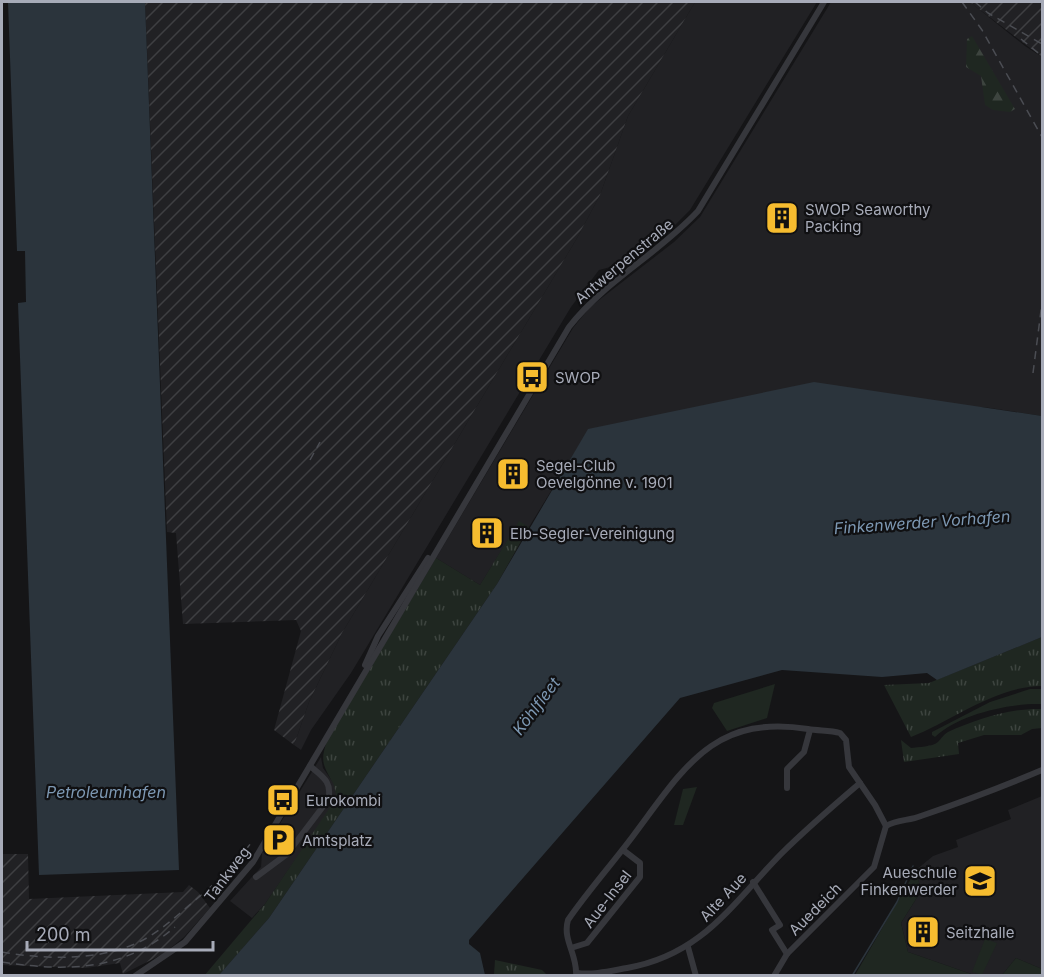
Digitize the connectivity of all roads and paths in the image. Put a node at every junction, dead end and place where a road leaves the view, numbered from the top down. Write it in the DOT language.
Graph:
graph roads {
  1 [pos="824,2"];
  2 [pos="810,730"];
  3 [pos="310,766"];
  4 [pos="1042,770"];
  5 [pos="860,783"];
  6 [pos="787,788"];
  7 [pos="886,826"];
  8 [pos="623,850"];
  9 [pos="256,877"];
  10 [pos="753,882"];
  11 [pos="688,947"];
  12 [pos="571,948"];
  13 [pos="787,954"];
  14 [pos="136,974"];
  15 [pos="576,974"];
  16 [pos="696,975"];
  17 [pos="774,975"];
  1 -- 3 [label="street, Antwerpenstraße"];
  2 -- 5 [label="street"];
  2 -- 6 [label="street"];
  2 -- 8 [label="street, Aue-Insel"];
  3 -- 9 [label="street"];
  3 -- 14 [label="street, Tankweg"];
  4 -- 7 [label="street"];
  5 -- 7 [label="street"];
  5 -- 10 [label="street, Alte Aue"];
  7 -- 13 [label="street, Auedeich"];
  8 -- 12 [label="street, Aue-Insel"];
  8 -- 12 [label="street, Aue-Insel"];
  10 -- 11 [label="street, Alte Aue"];
  10 -- 13 [label="street"];
  11 -- 15 [label="street, Alte Aue"];
  11 -- 16 [label="street"];
  12 -- 15 [label="street"];
  13 -- 17 [label="street, Auedeich"];
}
